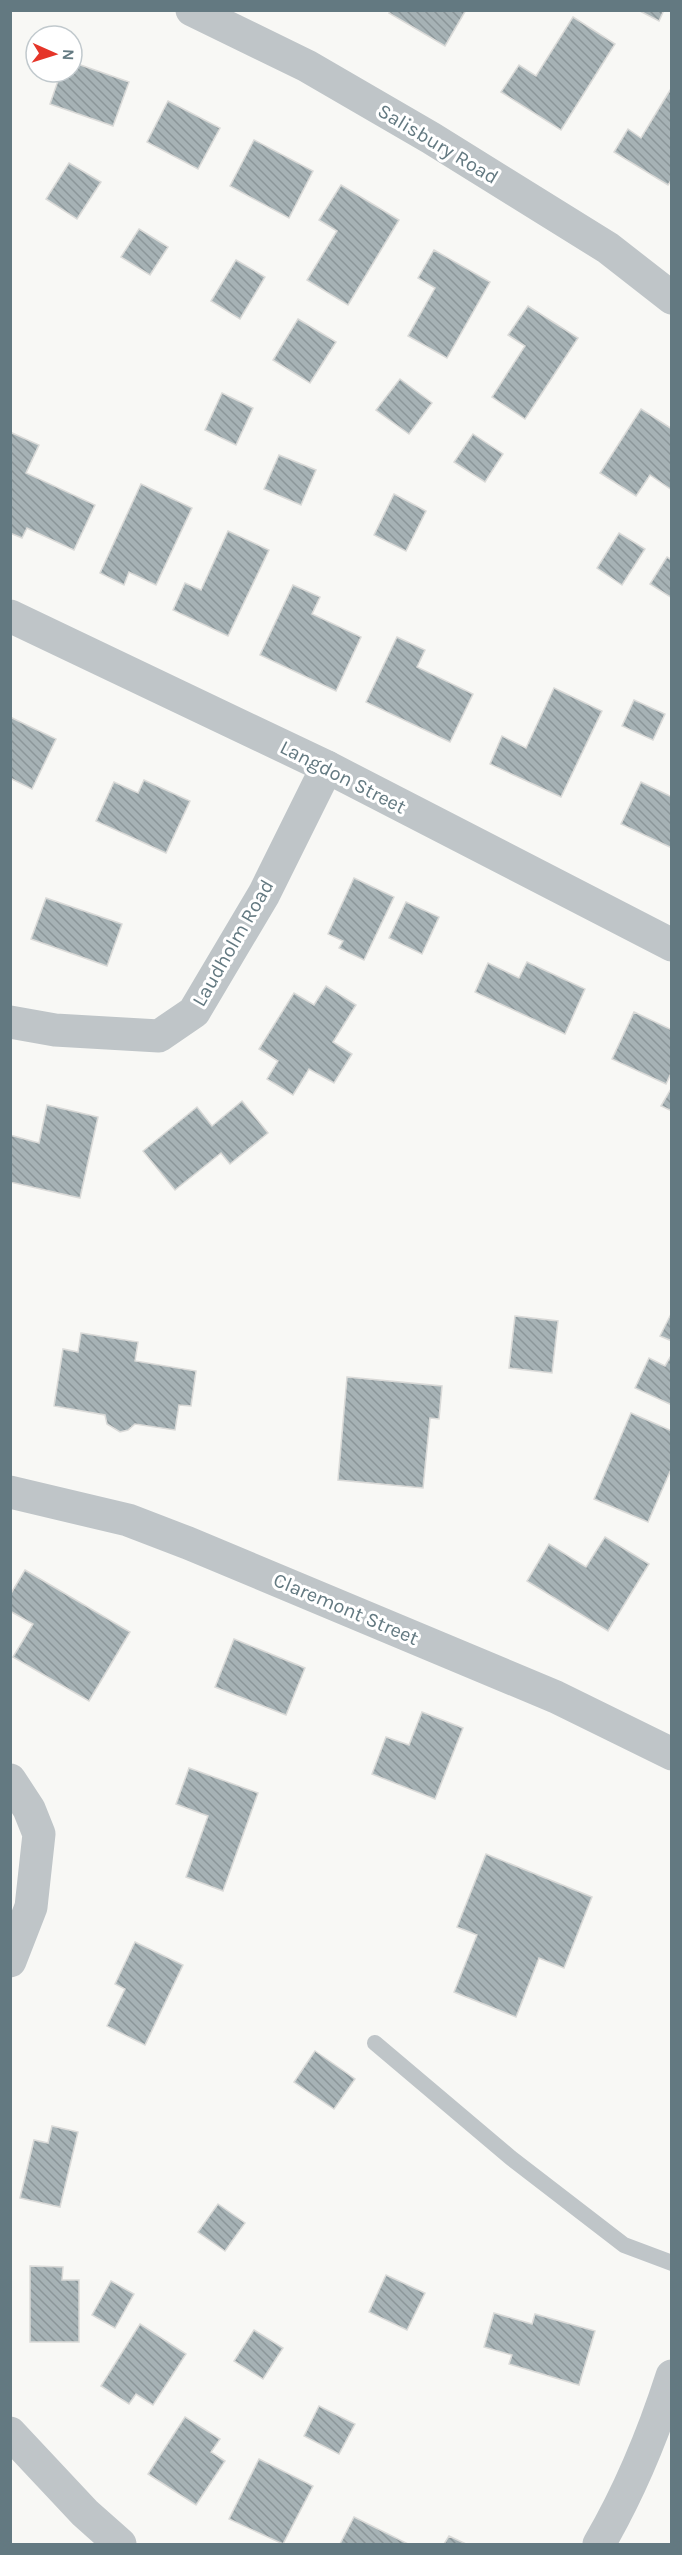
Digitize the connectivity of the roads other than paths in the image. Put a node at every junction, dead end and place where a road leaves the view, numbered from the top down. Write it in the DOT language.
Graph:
graph roads {
  1 [pos="192,10"];
  2 [pos="672,298"];
  3 [pos="10,616"];
  4 [pos="327,767"];
  5 [pos="672,945"];
  6 [pos="10,1022"];
  7 [pos="10,1492"];
  8 [pos="672,1754"];
  9 [pos="10,1780"];
  10 [pos="10,1961"];
  11 [pos="375,2043"];
  12 [pos="672,2263"];
  13 [pos="672,2376"];
  14 [pos="10,2433"];
  15 [pos="120,2544"];
  16 [pos="599,2544"];
  1 -- 2 [label="street, Salisbury Road"];
  3 -- 4 [label="street, Langdon Street"];
  4 -- 5 [label="street, Langdon Street"];
  4 -- 6 [label="street, Laudholm Road"];
  7 -- 8 [label="street, Claremont Street"];
  9 -- 10 [label="street"];
  11 -- 12 [label="lane"];
  13 -- 16 [label="street"];
  14 -- 15 [label="street"];
}
